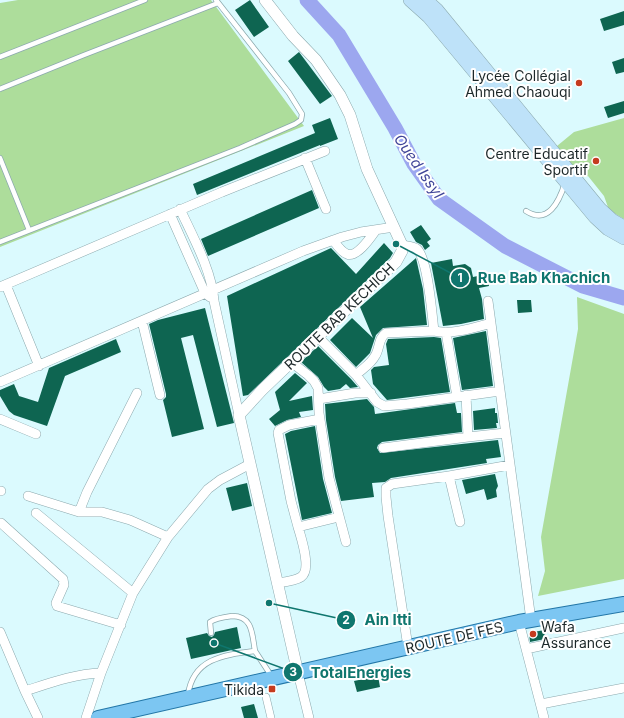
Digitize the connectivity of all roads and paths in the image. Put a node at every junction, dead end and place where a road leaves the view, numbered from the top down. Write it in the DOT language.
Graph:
graph roads {
  1 [pos="145,0"];
  2 [pos="265,0"];
  3 [pos="410,0"];
  4 [pos="426,0"];
  5 [pos="217,2"];
  6 [pos="0,57"];
  7 [pos="0,89"];
  8 [pos="325,151"];
  9 [pos="0,158"];
  10 [pos="305,158"];
  11 [pos="568,178"];
  12 [pos="180,209"];
  13 [pos="326,209"];
  14 [pos="526,211"];
  15 [pos="170,214"];
  16 [pos="394,227"];
  17 [pos="624,227"];
  18 [pos="29,230"];
  19 [pos="376,230"];
  20 [pos="624,238"];
  21 [pos="333,240"];
  22 [pos="0,242"];
  23 [pos="402,245"];
  24 [pos="3,286"];
  25 [pos="209,291"];
  26 [pos="488,302"];
  27 [pos="142,321"];
  28 [pos="491,323"];
  29 [pos="434,331"];
  30 [pos="446,332"];
  31 [pos="318,337"];
  32 [pos="291,362"];
  33 [pos="39,366"];
  34 [pos="356,375"];
  35 [pos="0,382"];
  36 [pos="500,391"];
  37 [pos="136,393"];
  38 [pos="371,393"];
  39 [pos="160,395"];
  40 [pos="461,396"];
  41 [pos="319,399"];
  42 [pos="239,415"];
  43 [pos="0,419"];
  44 [pos="320,419"];
  45 [pos="505,433"];
  46 [pos="36,434"];
  47 [pos="468,437"];
  48 [pos="383,448"];
  49 [pos="250,464"];
  50 [pos="510,465"];
  51 [pos="449,476"];
  52 [pos="28,496"];
  53 [pos="79,512"];
  54 [pos="36,513"];
  55 [pos="339,517"];
  56 [pos="460,522"];
  57 [pos="1,523"];
  58 [pos="298,526"];
  59 [pos="168,537"];
  60 [pos="346,542"];
  61 [pos="277,583"];
  62 [pos="133,593"];
  63 [pos="624,604"];
  64 [pos="525,621"];
  65 [pos="121,625"];
  66 [pos="624,628"];
  67 [pos="0,632"];
  68 [pos="211,633"];
  69 [pos="408,647"];
  70 [pos="526,649"];
  71 [pos="255,651"];
  72 [pos="298,672"];
  73 [pos="101,673"];
  74 [pos="273,678"];
  75 [pos="25,691"];
  76 [pos="623,691"];
  77 [pos="266,697"];
  78 [pos="188,698"];
  79 [pos="541,704"];
  80 [pos="38,718"];
  81 [pos="86,718"];
  82 [pos="98,718"];
  83 [pos="271,718"];
  84 [pos="309,718"];
  85 [pos="544,718"];
  1 -- 6 [label="lane"];
  2 -- 16 [label="street"];
  3 -- 11 [label="main road"];
  4 -- 11 [label="main road"];
  5 -- 7 [label="lane"];
  5 -- 18 [label="lane"];
  8 -- 10 [label="street"];
  9 -- 18 [label="lane"];
  10 -- 12 [label="street"];
  10 -- 13 [label="street"];
  11 -- 14 [label="lane"];
  11 -- 17 [label="main road"];
  11 -- 20 [label="main road"];
  12 -- 15 [label="street"];
  12 -- 25 [label="street"];
  15 -- 24 [label="street"];
  15 -- 25 [label="street"];
  16 -- 19 [label="street"];
  16 -- 23 [label="street"];
  18 -- 22 [label="lane"];
  19 -- 21 [label="street"];
  19 -- 21 [label="street"];
  21 -- 25 [label="street"];
  23 -- 29 [label="street"];
  23 -- 31 [label="street, ROUTE BAB KECHICH"];
  24 -- 33 [label="street"];
  25 -- 27 [label="street"];
  25 -- 42 [label="street"];
  26 -- 28 [label="street"];
  27 -- 33 [label="street"];
  27 -- 39 [label="street"];
  28 -- 30 [label="street"];
  28 -- 36 [label="street"];
  29 -- 30 [label="street"];
  29 -- 34 [label="street"];
  30 -- 40 [label="street"];
  31 -- 32 [label="street, ROUTE BAB KECHICH"];
  31 -- 34 [label="street"];
  32 -- 41 [label="street"];
  32 -- 42 [label="street, ROUTE BAB KECHICH"];
  33 -- 35 [label="street"];
  34 -- 38 [label="street"];
  36 -- 40 [label="street"];
  36 -- 45 [label="street"];
  37 -- 53 [label="street"];
  38 -- 40 [label="street"];
  38 -- 41 [label="street"];
  40 -- 47 [label="street"];
  41 -- 44 [label="street"];
  42 -- 49 [label="street"];
  43 -- 46 [label="street"];
  44 -- 55 [label="street"];
  44 -- 58 [label="street"];
  45 -- 47 [label="street"];
  45 -- 50 [label="street"];
  47 -- 48 [label="street"];
  49 -- 59 [label="street"];
  49 -- 61 [label="street"];
  50 -- 51 [label="street"];
  50 -- 64 [label="street"];
  51 -- 56 [label="street"];
  51 -- 69 [label="street"];
  52 -- 53 [label="street"];
  53 -- 59 [label="street"];
  54 -- 62 [label="street"];
  55 -- 58 [label="street"];
  55 -- 60 [label="street"];
  57 -- 65 [label="street"];
  58 -- 61 [label="street"];
  59 -- 62 [label="street"];
  61 -- 72 [label="street"];
  62 -- 65 [label="street"];
  63 -- 64 [label="main road, ROUTE DE FES"];
  64 -- 69 [label="main road, ROUTE DE FES"];
  64 -- 70 [label="street"];
  65 -- 73 [label="street"];
  66 -- 70 [label="street"];
  67 -- 75 [label="street"];
  68 -- 71 [label="lane"];
  69 -- 72 [label="main road, ROUTE DE FES"];
  70 -- 79 [label="street"];
  71 -- 74 [label="lane"];
  71 -- 78 [label="lane"];
  72 -- 74 [label="main road, ROUTE DE FES"];
  72 -- 84 [label="street"];
  73 -- 75 [label="street"];
  73 -- 81 [label="street"];
  74 -- 78 [label="main road, ROUTE DE FES"];
  75 -- 80 [label="street"];
  76 -- 79 [label="street"];
  77 -- 83 [label="street"];
  78 -- 82 [label="main road, ROUTE DE FES"];
  79 -- 85 [label="street"];
}
